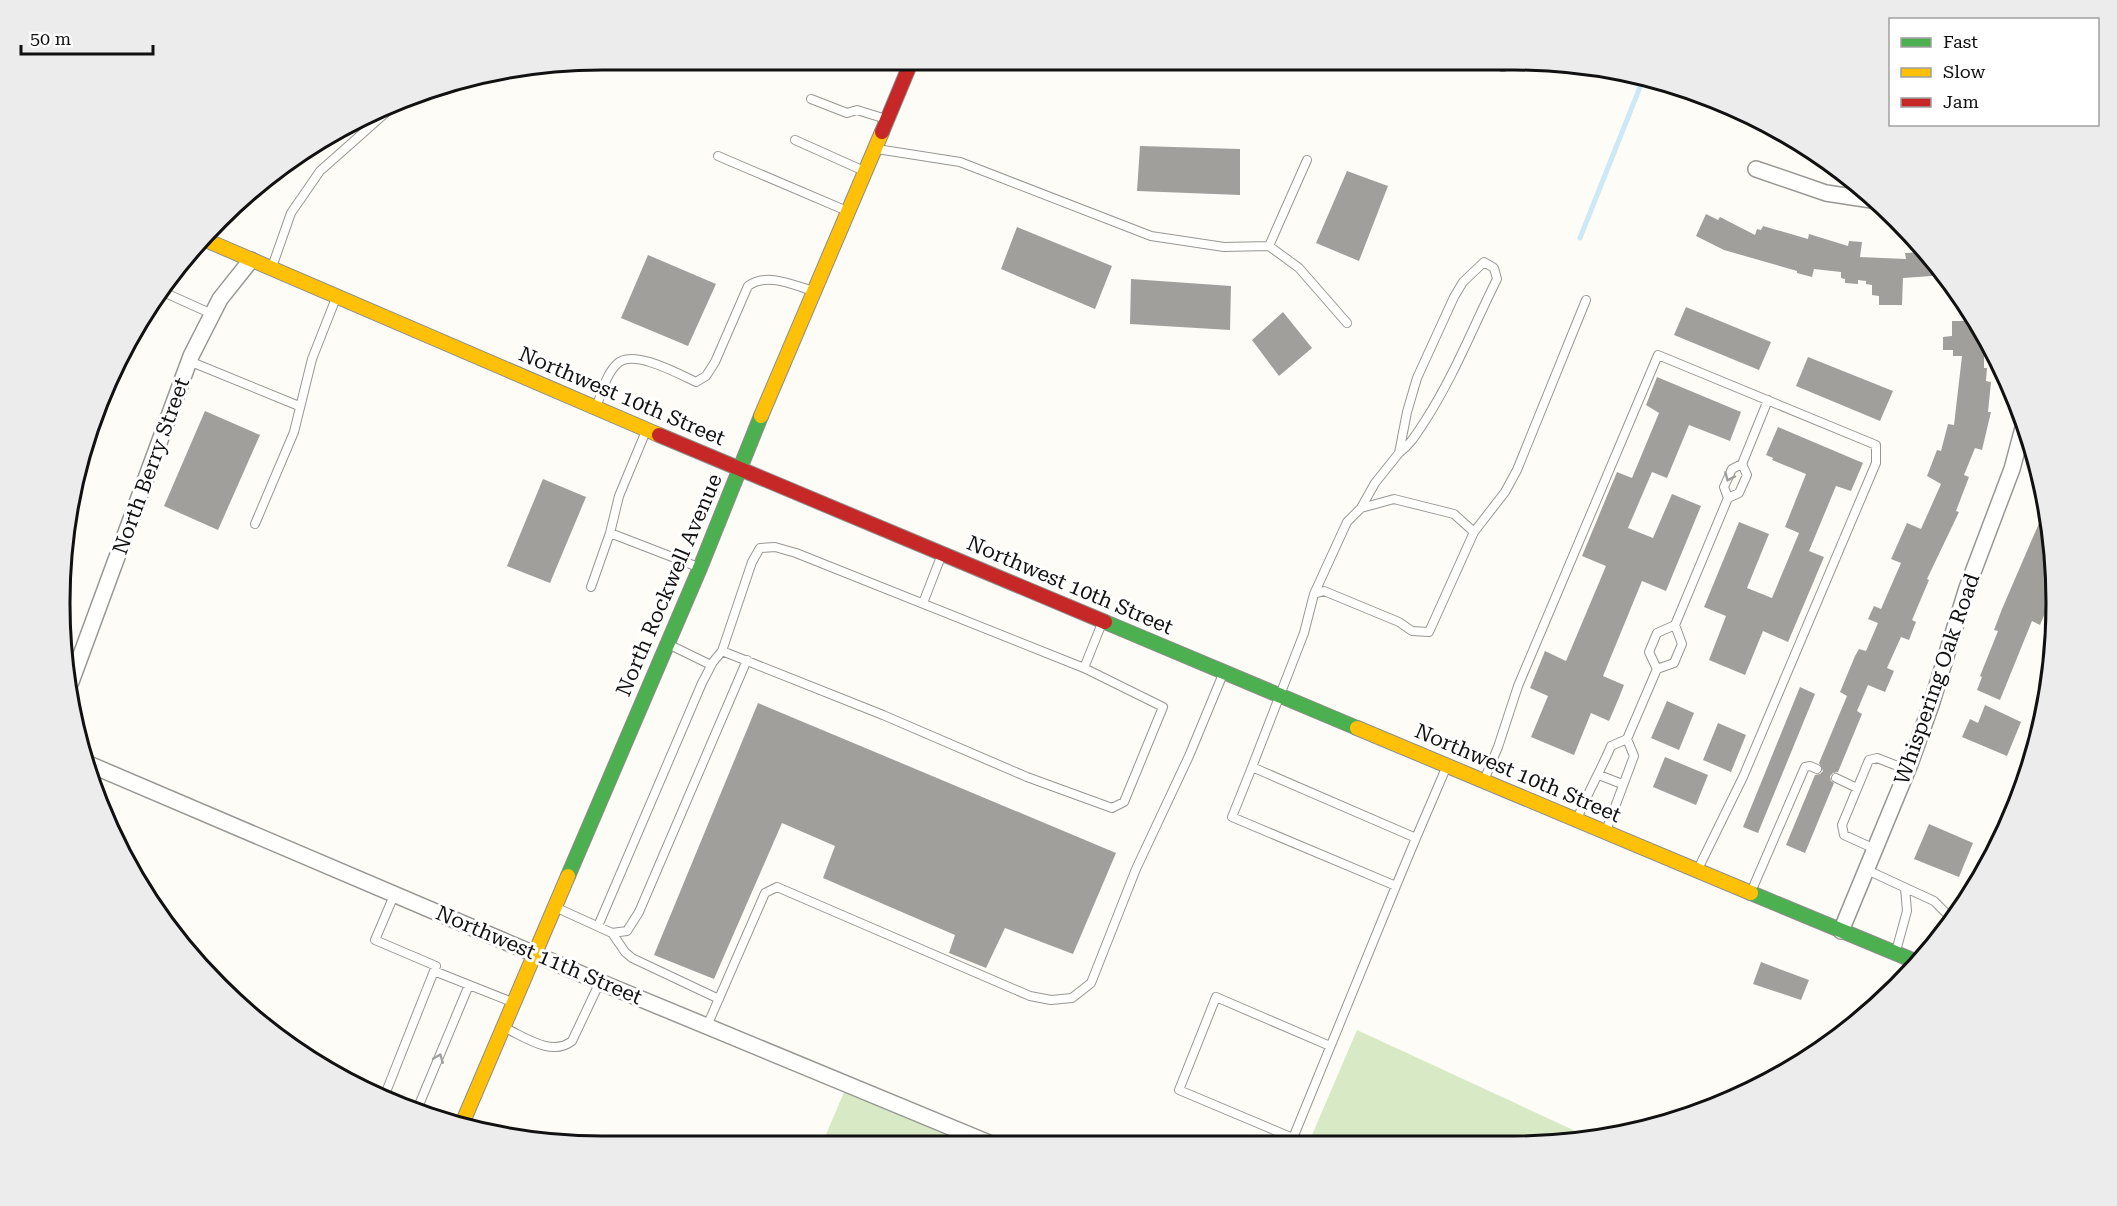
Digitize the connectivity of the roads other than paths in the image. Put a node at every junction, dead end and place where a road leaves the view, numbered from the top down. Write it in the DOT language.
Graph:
graph roads {
  1 [pos="908,70"];
  2 [pos="811,99"];
  3 [pos="887,120"];
  4 [pos="377,121"];
  5 [pos="795,140"];
  6 [pos="875,149"];
  7 [pos="718,156"];
  8 [pos="1307,160"];
  9 [pos="1755,169"];
  10 [pos="865,172"];
  11 [pos="1859,198"];
  12 [pos="848,212"];
  13 [pos="211,243"];
  14 [pos="1269,246"];
  15 [pos="251,260"];
  16 [pos="271,269"];
  17 [pos="815,291"];
  18 [pos="169,295"];
  19 [pos="336,297"];
  20 [pos="1586,300"];
  21 [pos="212,314"];
  22 [pos="1347,323"];
  23 [pos="189,361"];
  24 [pos="1768,400"];
  25 [pos="299,406"];
  26 [pos="596,408"];
  27 [pos="646,430"];
  28 [pos="2020,439"];
  29 [pos="1399,453"];
  30 [pos="1742,464"];
  31 [pos="739,469"];
  32 [pos="1728,498"];
  33 [pos="1361,508"];
  34 [pos="255,524"];
  35 [pos="1474,532"];
  36 [pos="610,533"];
  37 [pos="942,554"];
  38 [pos="700,568"];
  39 [pos="591,587"];
  40 [pos="1314,594"];
  41 [pos="923,603"];
  42 [pos="1102,621"];
  43 [pos="1675,625"];
  44 [pos="668,644"];
  45 [pos="722,651"];
  46 [pos="747,660"];
  47 [pos="711,665"];
  48 [pos="1084,668"];
  49 [pos="1657,669"];
  50 [pos="75,671"];
  51 [pos="1223,672"];
  52 [pos="1281,696"];
  53 [pos="1628,739"];
  54 [pos="1447,766"];
  55 [pos="1252,767"];
  56 [pos="97,768"];
  57 [pos="1817,769"];
  58 [pos="1908,770"];
  59 [pos="1599,775"];
  60 [pos="1836,778"];
  61 [pos="1484,781"];
  62 [pos="1622,784"];
  63 [pos="1857,788"];
  64 [pos="1576,820"];
  65 [pos="1606,832"];
  66 [pos="1416,838"];
  67 [pos="1875,849"];
  68 [pos="1867,870"];
  69 [pos="1698,871"];
  70 [pos="1396,886"];
  71 [pos="1905,888"];
  72 [pos="394,893"];
  73 [pos="1750,893"];
  74 [pos="555,907"];
  75 [pos="1946,913"];
  76 [pos="598,926"];
  77 [pos="1841,931"];
  78 [pos="612,933"];
  79 [pos="1895,953"];
  80 [pos="534,954"];
  81 [pos="1910,959"];
  82 [pos="434,971"];
  83 [pos="600,981"];
  84 [pos="469,985"];
  85 [pos="719,999"];
  86 [pos="513,1003"];
  87 [pos="707,1026"];
  88 [pos="503,1027"];
  89 [pos="1330,1046"];
  90 [pos="387,1090"];
  91 [pos="420,1103"];
  92 [pos="465,1117"];
  93 [pos="972,1136"];
  94 [pos="1288,1136"];
  95 [pos="1294,1136"];
  1 -- 3 [label="main road, North Rockwell Avenue"];
  2 -- 3 [label="lane"];
  3 -- 6 [label="main road, North Rockwell Avenue"];
  4 -- 16 [label="lane"];
  5 -- 10 [label="lane"];
  6 -- 10 [label="main road, North Rockwell Avenue"];
  6 -- 14 [label="lane"];
  7 -- 12 [label="lane"];
  8 -- 14 [label="lane"];
  9 -- 11 [label="street"];
  10 -- 12 [label="main road, North Rockwell Avenue"];
  12 -- 17 [label="main road, North Rockwell Avenue"];
  13 -- 15 [label="main road, Northwest 10th Street"];
  14 -- 22 [label="lane"];
  15 -- 16 [label="main road, Northwest 10th Street"];
  15 -- 21 [label="street, North Berry Street"];
  16 -- 19 [label="main road, Northwest 10th Street"];
  17 -- 26 [label="lane"];
  17 -- 31 [label="main road, North Rockwell Avenue"];
  18 -- 21 [label="lane"];
  19 -- 25 [label="lane"];
  19 -- 26 [label="main road, Northwest 10th Street"];
  20 -- 35 [label="lane"];
  21 -- 23 [label="street, North Berry Street"];
  23 -- 25 [label="lane"];
  23 -- 50 [label="street, North Berry Street"];
  24 -- 30 [label="lane"];
  24 -- 61 [label="lane"];
  24 -- 69 [label="lane"];
  25 -- 34 [label="lane"];
  26 -- 27 [label="main road, Northwest 10th Street"];
  27 -- 31 [label="main road, Northwest 10th Street"];
  27 -- 36 [label="lane"];
  28 -- 58 [label="street, Whispering Oak Road"];
  29 -- 29 [label="lane"];
  29 -- 33 [label="lane"];
  30 -- 32 [label="lane, one-way"];
  30 -- 32 [label="lane"];
  31 -- 37 [label="main road, Northwest 10th Street"];
  31 -- 38 [label="main road, North Rockwell Avenue"];
  32 -- 43 [label="lane"];
  33 -- 35 [label="lane"];
  33 -- 40 [label="lane"];
  35 -- 40 [label="lane"];
  36 -- 38 [label="lane"];
  36 -- 39 [label="lane"];
  37 -- 41 [label="lane"];
  37 -- 42 [label="main road, Northwest 10th Street"];
  38 -- 44 [label="main road, North Rockwell Avenue"];
  40 -- 52 [label="lane"];
  41 -- 45 [label="lane"];
  41 -- 48 [label="lane"];
  42 -- 48 [label="lane"];
  42 -- 51 [label="main road, Northwest 10th Street"];
  43 -- 49 [label="lane"];
  43 -- 49 [label="lane"];
  44 -- 47 [label="lane"];
  44 -- 74 [label="main road, North Rockwell Avenue"];
  45 -- 46 [label="lane"];
  45 -- 47 [label="lane"];
  46 -- 48 [label="lane"];
  46 -- 78 [label="lane"];
  47 -- 76 [label="lane"];
  49 -- 53 [label="lane"];
  51 -- 52 [label="main road, Northwest 10th Street"];
  51 -- 85 [label="lane"];
  52 -- 54 [label="main road, Northwest 10th Street"];
  52 -- 55 [label="lane"];
  53 -- 59 [label="lane"];
  53 -- 62 [label="lane"];
  54 -- 61 [label="main road, Northwest 10th Street"];
  54 -- 66 [label="lane"];
  55 -- 66 [label="lane"];
  55 -- 70 [label="lane"];
  56 -- 72 [label="street, Northwest 11th Street"];
  57 -- 73 [label="lane"];
  58 -- 63 [label="lane"];
  58 -- 67 [label="street, Whispering Oak Road"];
  59 -- 62 [label="lane"];
  59 -- 64 [label="lane"];
  60 -- 63 [label="lane"];
  61 -- 64 [label="main road, Northwest 10th Street"];
  62 -- 65 [label="lane"];
  63 -- 67 [label="lane"];
  64 -- 65 [label="main road, Northwest 10th Street"];
  65 -- 69 [label="main road, Northwest 10th Street"];
  66 -- 70 [label="lane"];
  67 -- 68 [label="street, Whispering Oak Road"];
  68 -- 71 [label="lane"];
  68 -- 77 [label="street, Whispering Oak Road"];
  69 -- 73 [label="main road, Northwest 10th Street"];
  70 -- 89 [label="lane"];
  71 -- 75 [label="lane"];
  71 -- 79 [label="lane"];
  72 -- 80 [label="street, Northwest 11th Street"];
  72 -- 82 [label="lane"];
  73 -- 77 [label="main road, Northwest 10th Street"];
  74 -- 76 [label="lane"];
  74 -- 80 [label="main road, North Rockwell Avenue"];
  76 -- 78 [label="lane"];
  77 -- 79 [label="main road, Northwest 10th Street"];
  78 -- 85 [label="lane"];
  79 -- 81 [label="main road, Northwest 10th Street"];
  80 -- 83 [label="street, Northwest 11th Street"];
  80 -- 86 [label="main road, North Rockwell Avenue"];
  82 -- 84 [label="lane"];
  82 -- 90 [label="lane"];
  83 -- 87 [label="street, Northwest 11th Street"];
  83 -- 88 [label="lane"];
  84 -- 86 [label="lane"];
  91 -- 84 [label="lane, one-way"];
  85 -- 87 [label="lane"];
  86 -- 88 [label="main road, North Rockwell Avenue"];
  87 -- 93 [label="street, Northwest 11th Street"];
  88 -- 92 [label="main road, North Rockwell Avenue"];
  89 -- 94 [label="lane"];
  89 -- 95 [label="lane"];
}
